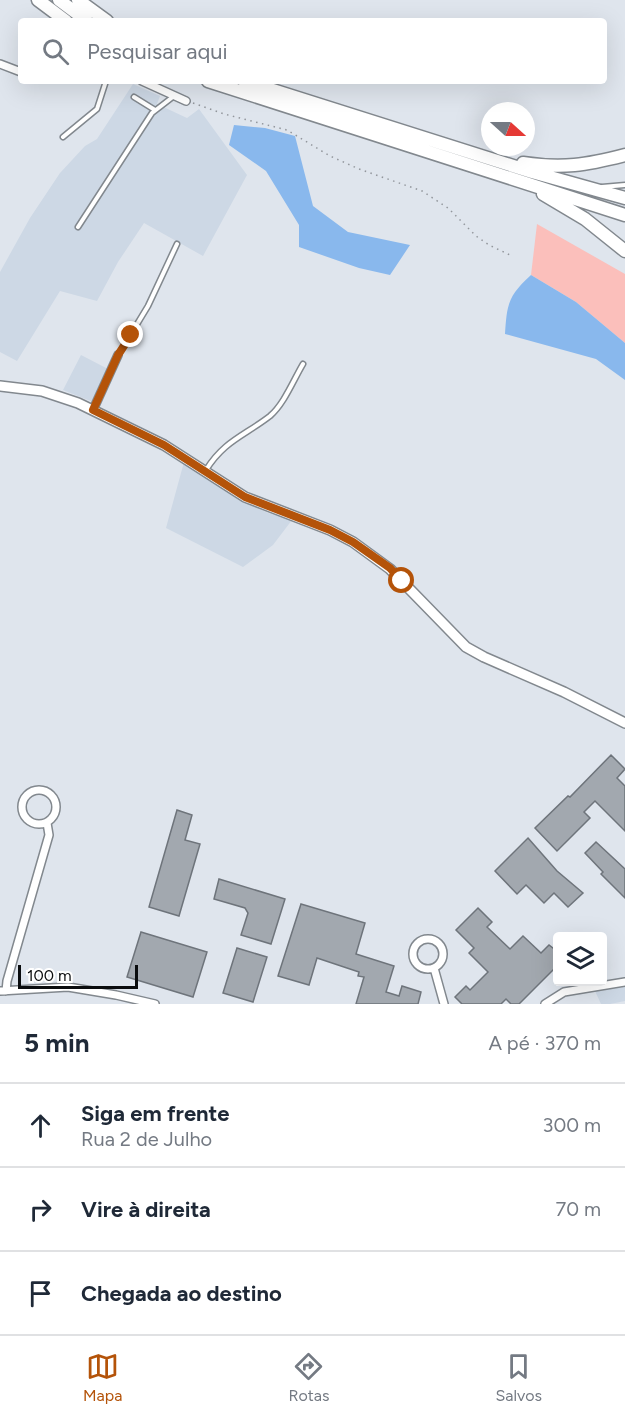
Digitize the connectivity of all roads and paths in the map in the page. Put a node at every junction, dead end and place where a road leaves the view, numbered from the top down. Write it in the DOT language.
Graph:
graph roads {
  1 [pos="38,0"];
  2 [pos="52,0"];
  3 [pos="59,0"];
  4 [pos="78,0"];
  5 [pos="60,18"];
  6 [pos="62,18"];
  7 [pos="83,18"];
  8 [pos="103,18"];
  9 [pos="0,64"];
  10 [pos="18,71"];
  11 [pos="105,84"];
  12 [pos="148,84"];
  13 [pos="217,84"];
  14 [pos="254,84"];
  15 [pos="174,96"];
  16 [pos="134,97"];
  17 [pos="186,101"];
  18 [pos="155,110"];
  19 [pos="63,136"];
  20 [pos="625,155"];
  21 [pos="485,157"];
  22 [pos="524,183"];
  23 [pos="625,185"];
  24 [pos="588,188"];
  25 [pos="625,198"];
  26 [pos="625,215"];
  27 [pos="78,227"];
  28 [pos="177,244"];
  29 [pos="625,251"];
  30 [pos="510,255"];
  31 [pos="118,355"];
  32 [pos="303,364"];
  33 [pos="0,386"];
  34 [pos="93,410"];
  35 [pos="205,472"];
  36 [pos="625,723"];
  37 [pos="47,823"];
  38 [pos="434,968"];
  39 [pos="625,982"];
  40 [pos="607,983"];
  41 [pos="589,986"];
  42 [pos="3,991"];
  43 [pos="155,1004"];
  44 [pos="444,1004"];
  45 [pos="545,1004"];
  1 -- 5 [label="highway"];
  2 -- 6 [label="street"];
  3 -- 7 [label="highway"];
  4 -- 8 [label="highway"];
  9 -- 10 [label="street"];
  11 -- 19 [label="lane"];
  12 -- 15 [label="street"];
  13 -- 22 [label="highway"];
  14 -- 21 [label="highway"];
  15 -- 17 [label="street"];
  15 -- 18 [label="lane"];
  16 -- 18 [label="lane"];
  17 -- 30 [label="path"];
  18 -- 27 [label="lane"];
  20 -- 21 [label="highway"];
  21 -- 24 [label="highway"];
  22 -- 26 [label="highway"];
  22 -- 29 [label="highway"];
  23 -- 24 [label="lane"];
  24 -- 25 [label="highway"];
  28 -- 31 [label="lane"];
  31 -- 34 [label="street"];
  32 -- 35 [label="lane"];
  33 -- 34 [label="main road"];
  34 -- 35 [label="main road"];
  35 -- 36 [label="main road"];
  37 -- 37 [label="street"];
  37 -- 42 [label="street"];
  38 -- 38 [label="street"];
  38 -- 44 [label="street"];
  39 -- 40 [label="street"];
  41 -- 45 [label="street"];
  42 -- 43 [label="street"];
}
